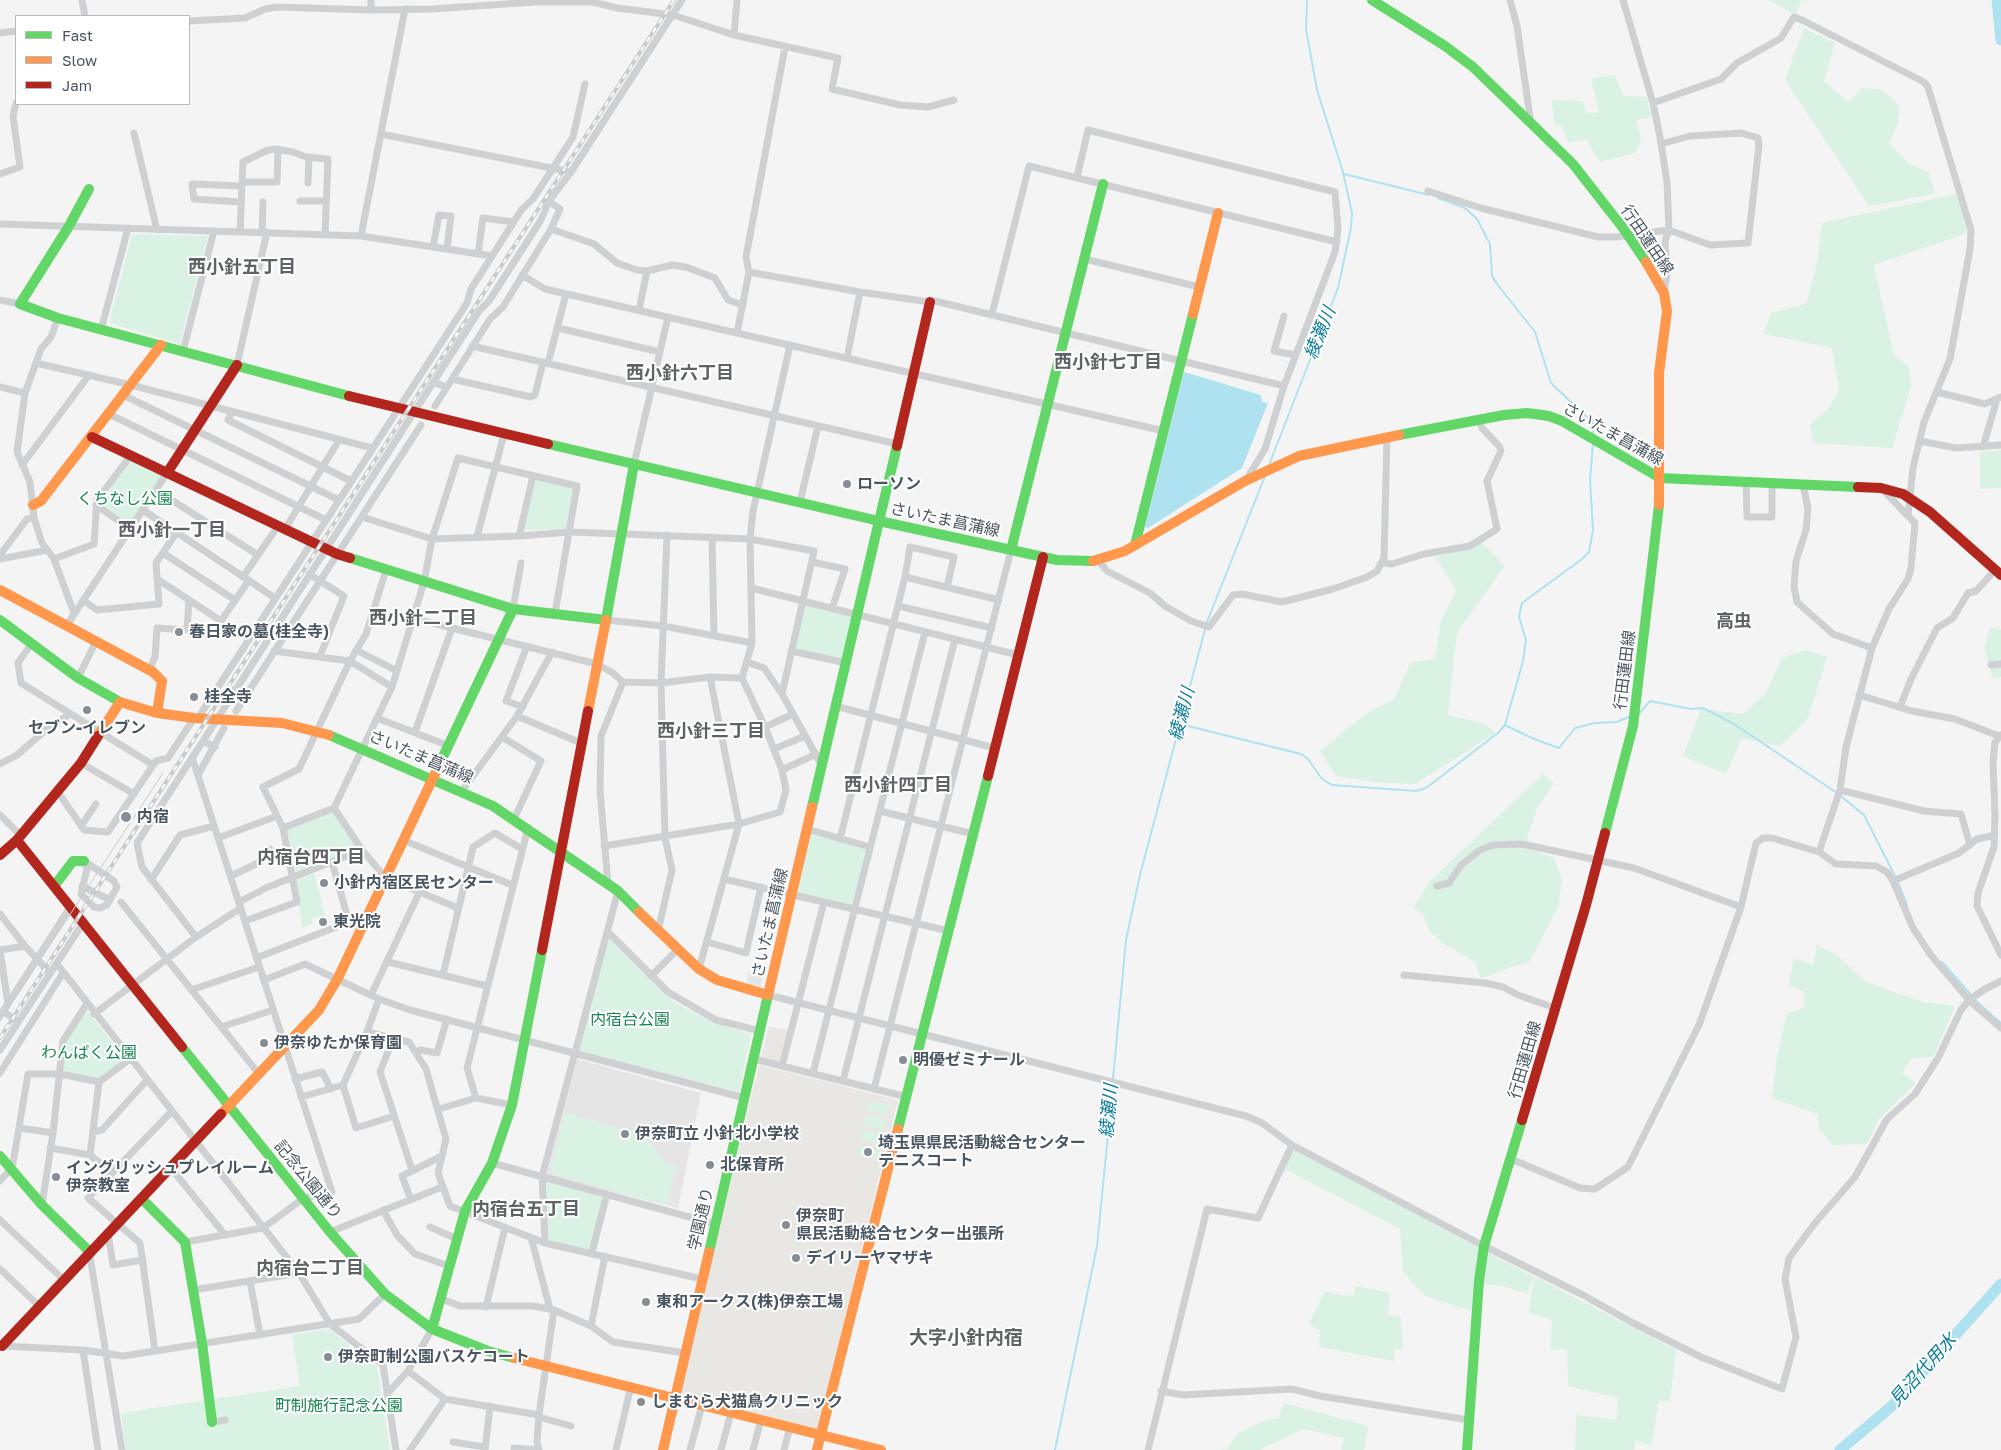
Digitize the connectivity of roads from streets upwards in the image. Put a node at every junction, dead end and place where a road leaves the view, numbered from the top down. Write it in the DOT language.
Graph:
graph roads {
  1 [pos="82,0"];
  2 [pos="371,0"];
  3 [pos="682,0"];
  4 [pos="737,0"];
  5 [pos="1372,0"];
  6 [pos="1510,0"];
  7 [pos="1623,0"];
  8 [pos="593,1"];
  9 [pos="277,3"];
  10 [pos="405,9"];
  11 [pos="371,10"];
  12 [pos="85,15"];
  13 [pos="673,15"];
  14 [pos="190,21"];
  15 [pos="15,32"];
  16 [pos="0,33"];
  17 [pos="734,35"];
  18 [pos="785,47"];
  19 [pos="585,84"];
  20 [pos="954,100"];
  21 [pos="1653,103"];
  22 [pos="16,105"];
  23 [pos="1531,124"];
  24 [pos="134,133"];
  25 [pos="381,134"];
  26 [pos="1661,144"];
  27 [pos="278,150"];
  28 [pos="309,157"];
  29 [pos="552,168"];
  30 [pos="571,172"];
  31 [pos="0,174"];
  32 [pos="1077,177"];
  33 [pos="242,184"];
  34 [pos="308,184"];
  35 [pos="1103,184"];
  36 [pos="89,189"];
  37 [pos="1428,191"];
  38 [pos="300,201"];
  39 [pos="326,201"];
  40 [pos="549,201"];
  41 [pos="241,202"];
  42 [pos="262,202"];
  43 [pos="1218,213"];
  44 [pos="514,222"];
  45 [pos="0,224"];
  46 [pos="69,226"];
  47 [pos="128,228"];
  48 [pos="551,229"];
  49 [pos="157,230"];
  50 [pos="1670,230"];
  51 [pos="214,231"];
  52 [pos="240,232"];
  53 [pos="265,232"];
  54 [pos="1627,234"];
  55 [pos="325,235"];
  56 [pos="361,236"];
  57 [pos="1337,242"];
  58 [pos="433,247"];
  59 [pos="447,249"];
  60 [pos="478,254"];
  61 [pos="492,256"];
  62 [pos="1085,259"];
  63 [pos="647,271"];
  64 [pos="749,272"];
  65 [pos="522,275"];
  66 [pos="1199,287"];
  67 [pos="860,292"];
  68 [pos="1664,293"];
  69 [pos="566,294"];
  70 [pos="0,300"];
  71 [pos="930,302"];
  72 [pos="20,304"];
  73 [pos="742,305"];
  74 [pos="639,310"];
  75 [pos="992,314"];
  76 [pos="1284,316"];
  77 [pos="668,317"];
  78 [pos="58,318"];
  79 [pos="558,328"];
  80 [pos="101,330"];
  81 [pos="1066,332"];
  82 [pos="737,333"];
  83 [pos="160,344"];
  84 [pos="790,345"];
  85 [pos="472,346"];
  86 [pos="184,351"];
  87 [pos="660,352"];
  88 [pos="1295,355"];
  89 [pos="847,358"];
  90 [pos="1181,361"];
  91 [pos="545,362"];
  92 [pos="36,363"];
  93 [pos="237,366"];
  94 [pos="914,373"];
  95 [pos="89,374"];
  96 [pos="452,379"];
  97 [pos="435,383"];
  98 [pos="131,385"];
  99 [pos="1284,386"];
  100 [pos="0,387"];
  101 [pos="447,387"];
  102 [pos="652,388"];
  103 [pos="1937,392"];
  104 [pos="25,393"];
  105 [pos="123,395"];
  106 [pos="1999,398"];
  107 [pos="1048,404"];
  108 [pos="435,406"];
  109 [pos="211,408"];
  110 [pos="398,409"];
  111 [pos="231,413"];
  112 [pos="415,413"];
  113 [pos="109,414"];
  114 [pos="775,416"];
  115 [pos="1479,419"];
  116 [pos="421,425"];
  117 [pos="818,426"];
  118 [pos="196,430"];
  119 [pos="1164,431"];
  120 [pos="504,434"];
  121 [pos="92,437"];
  122 [pos="1387,437"];
  123 [pos="339,440"];
  124 [pos="1920,441"];
  125 [pos="897,444"];
  126 [pos="2001,445"];
  127 [pos="1983,447"];
  128 [pos="372,448"];
  129 [pos="183,449"];
  130 [pos="131,455"];
  131 [pos="22,464"];
  132 [pos="634,464"];
  133 [pos="323,466"];
  134 [pos="495,467"];
  135 [pos="167,473"];
  136 [pos="533,476"];
  137 [pos="1660,478"];
  138 [pos="1249,479"];
  139 [pos="351,481"];
  140 [pos="1746,482"];
  141 [pos="1772,483"];
  142 [pos="1803,484"];
  143 [pos="311,486"];
  144 [pos="1881,488"];
  145 [pos="156,490"];
  146 [pos="756,491"];
  147 [pos="1910,498"];
  148 [pos="339,500"];
  149 [pos="800,502"];
  150 [pos="33,505"];
  151 [pos="96,505"];
  152 [pos="298,506"];
  153 [pos="143,510"];
  154 [pos="1908,516"];
  155 [pos="362,517"];
  156 [pos="34,518"];
  157 [pos="326,520"];
  158 [pos="879,521"];
  159 [pos="343,522"];
  160 [pos="281,528"];
  161 [pos="354,528"];
  162 [pos="130,529"];
  163 [pos="177,532"];
  164 [pos="570,532"];
  165 [pos="623,534"];
  166 [pos="667,535"];
  167 [pos="519,536"];
  168 [pos="477,537"];
  169 [pos="712,537"];
  170 [pos="432,538"];
  171 [pos="750,539"];
  172 [pos="312,542"];
  173 [pos="1135,546"];
  174 [pos="325,548"];
  175 [pos="47,550"];
  176 [pos="1011,550"];
  177 [pos="163,553"];
  178 [pos="337,554"];
  179 [pos="0,555"];
  180 [pos="258,556"];
  181 [pos="1043,557"];
  182 [pos="0,559"];
  183 [pos="54,559"];
  184 [pos="1098,560"];
  185 [pos="812,562"];
  186 [pos="521,563"];
  187 [pos="1382,563"];
  188 [pos="386,570"];
  189 [pos="1998,573"];
  190 [pos="309,574"];
  191 [pos="906,577"];
  192 [pos="246,578"];
  193 [pos="157,579"];
  194 [pos="320,580"];
  195 [pos="424,582"];
  196 [pos="947,587"];
  197 [pos="751,588"];
  198 [pos="0,590"];
  199 [pos="276,598"];
  200 [pos="83,600"];
  201 [pos="189,600"];
  202 [pos="235,600"];
  203 [pos="999,600"];
  204 [pos="802,601"];
  205 [pos="898,606"];
  206 [pos="513,608"];
  207 [pos="832,609"];
  208 [pos="555,612"];
  209 [pos="74,613"];
  210 [pos="857,615"];
  211 [pos="412,618"];
  212 [pos="0,620"];
  213 [pos="606,620"];
  214 [pos="894,624"];
  215 [pos="67,625"];
  216 [pos="663,626"];
  217 [pos="452,628"];
  218 [pos="992,628"];
  219 [pos="925,632"];
  220 [pos="714,636"];
  221 [pos="500,639"];
  222 [pos="955,639"];
  223 [pos="96,641"];
  224 [pos="752,642"];
  225 [pos="31,644"];
  226 [pos="527,646"];
  227 [pos="987,647"];
  228 [pos="1872,648"];
  229 [pos="356,650"];
  230 [pos="274,651"];
  231 [pos="791,651"];
  232 [pos="552,652"];
  233 [pos="1018,655"];
  234 [pos="320,656"];
  235 [pos="350,661"];
  236 [pos="747,662"];
  237 [pos="846,663"];
  238 [pos="597,664"];
  239 [pos="2001,664"];
  240 [pos="1992,665"];
  241 [pos="149,670"];
  242 [pos="396,672"];
  243 [pos="710,677"];
  244 [pos="78,678"];
  245 [pos="742,678"];
  246 [pos="623,682"];
  247 [pos="661,683"];
  248 [pos="392,687"];
  249 [pos="235,690"];
  250 [pos="782,694"];
  251 [pos="1858,695"];
  252 [pos="245,697"];
  253 [pos="120,702"];
  254 [pos="835,706"];
  255 [pos="522,707"];
  256 [pos="1900,707"];
  257 [pos="236,711"];
  258 [pos="158,713"];
  259 [pos="70,714"];
  260 [pos="793,714"];
  261 [pos="871,715"];
  262 [pos="518,716"];
  263 [pos="196,718"];
  264 [pos="377,718"];
  265 [pos="216,719"];
  266 [pos="902,723"];
  267 [pos="765,727"];
  268 [pos="224,728"];
  269 [pos="317,731"];
  270 [pos="932,731"];
  271 [pos="415,732"];
  272 [pos="101,734"];
  273 [pos="805,736"];
  274 [pos="2000,736"];
  275 [pos="502,737"];
  276 [pos="963,739"];
  277 [pos="203,741"];
  278 [pos="581,743"];
  279 [pos="449,746"];
  280 [pos="215,747"];
  281 [pos="363,748"];
  282 [pos="995,748"];
  283 [pos="774,749"];
  284 [pos="816,754"];
  285 [pos="192,756"];
  286 [pos="0,764"];
  287 [pos="82,764"];
  288 [pos="821,764"];
  289 [pos="152,766"];
  290 [pos="782,770"];
  291 [pos="198,775"];
  292 [pos="434,778"];
  293 [pos="1840,790"];
  294 [pos="462,791"];
  295 [pos="58,792"];
  296 [pos="134,794"];
  297 [pos="96,804"];
  298 [pos="334,808"];
  299 [pos="880,811"];
  300 [pos="0,815"];
  301 [pos="277,816"];
  302 [pos="514,819"];
  303 [pos="909,819"];
  304 [pos="739,824"];
  305 [pos="81,826"];
  306 [pos="214,826"];
  307 [pos="941,826"];
  308 [pos="283,828"];
  309 [pos="528,828"];
  310 [pos="807,829"];
  311 [pos="973,834"];
  312 [pos="1995,835"];
  313 [pos="19,838"];
  314 [pos="218,838"];
  315 [pos="666,838"];
  316 [pos="840,838"];
  317 [pos="404,840"];
  318 [pos="1970,845"];
  319 [pos="604,846"];
  320 [pos="870,847"];
  321 [pos="270,849"];
  322 [pos="522,849"];
  323 [pos="362,850"];
  324 [pos="560,851"];
  325 [pos="1819,852"];
  326 [pos="0,855"];
  327 [pos="1598,858"];
  328 [pos="84,861"];
  329 [pos="332,862"];
  330 [pos="468,868"];
  331 [pos="96,869"];
  332 [pos="231,876"];
  333 [pos="293,878"];
  334 [pos="386,878"];
  335 [pos="724,879"];
  336 [pos="150,880"];
  337 [pos="1893,881"];
  338 [pos="55,884"];
  339 [pos="608,884"];
  340 [pos="83,885"];
  341 [pos="512,885"];
  342 [pos="1437,886"];
  343 [pos="761,887"];
  344 [pos="420,891"];
  345 [pos="618,891"];
  346 [pos="791,894"];
  347 [pos="110,900"];
  348 [pos="121,902"];
  349 [pos="824,902"];
  350 [pos="240,905"];
  351 [pos="71,906"];
  352 [pos="1741,907"];
  353 [pos="458,908"];
  354 [pos="855,909"];
  355 [pos="0,914"];
  356 [pos="884,916"];
  357 [pos="245,921"];
  358 [pos="349,922"];
  359 [pos="83,923"];
  360 [pos="916,924"];
  361 [pos="362,928"];
  362 [pos="607,931"];
  363 [pos="658,931"];
  364 [pos="949,932"];
  365 [pos="196,937"];
  366 [pos="707,942"];
  367 [pos="25,946"];
  368 [pos="0,950"];
  369 [pos="677,950"];
  370 [pos="2001,955"];
  371 [pos="256,958"];
  372 [pos="37,959"];
  373 [pos="167,960"];
  374 [pos="388,962"];
  375 [pos="56,964"];
  376 [pos="259,967"];
  377 [pos="699,969"];
  378 [pos="50,973"];
  379 [pos="63,973"];
  380 [pos="443,975"];
  381 [pos="651,976"];
  382 [pos="1404,976"];
  383 [pos="338,978"];
  384 [pos="264,980"];
  385 [pos="2001,981"];
  386 [pos="134,985"];
  387 [pos="487,986"];
  388 [pos="191,990"];
  389 [pos="371,995"];
  390 [pos="768,996"];
  391 [pos="379,999"];
  392 [pos="1969,1000"];
  393 [pos="798,1003"];
  394 [pos="8,1004"];
  395 [pos="86,1005"];
  396 [pos="1555,1008"];
  397 [pos="273,1010"];
  398 [pos="829,1011"];
  399 [pos="2,1014"];
  400 [pos="94,1014"];
  401 [pos="447,1019"];
  402 [pos="858,1019"];
  403 [pos="18,1022"];
  404 [pos="476,1026"];
  405 [pos="221,1027"];
  406 [pos="890,1027"];
  407 [pos="2001,1028"];
  408 [pos="760,1031"];
  409 [pos="367,1032"];
  410 [pos="922,1036"];
  411 [pos="393,1039"];
  412 [pos="524,1040"];
  413 [pos="285,1048"];
  414 [pos="0,1050"];
  415 [pos="416,1053"];
  416 [pos="575,1053"];
  417 [pos="130,1059"];
  418 [pos="754,1059"];
  419 [pos="782,1066"];
  420 [pos="0,1073"];
  421 [pos="813,1073"];
  422 [pos="60,1074"];
  423 [pos="258,1074"];
  424 [pos="295,1079"];
  425 [pos="147,1080"];
  426 [pos="843,1081"];
  427 [pos="99,1082"];
  428 [pos="343,1085"];
  429 [pos="330,1088"];
  430 [pos="874,1089"];
  431 [pos="301,1097"];
  432 [pos="907,1097"];
  433 [pos="476,1098"];
  434 [pos="745,1098"];
  435 [pos="229,1106"];
  436 [pos="512,1106"];
  437 [pos="439,1109"];
  438 [pos="172,1111"];
  439 [pos="394,1116"];
  440 [pos="19,1128"];
  441 [pos="93,1132"];
  442 [pos="53,1133"];
  443 [pos="196,1141"];
  444 [pos="1292,1145"];
  445 [pos="50,1148"];
  446 [pos="90,1155"];
  447 [pos="0,1156"];
  448 [pos="442,1156"];
  449 [pos="1511,1159"];
  450 [pos="492,1163"];
  451 [pos="171,1168"];
  452 [pos="10,1170"];
  453 [pos="412,1170"];
  454 [pos="111,1172"];
  455 [pos="542,1178"];
  456 [pos="0,1181"];
  457 [pos="442,1187"];
  458 [pos="607,1194"];
  459 [pos="304,1198"];
  460 [pos="142,1199"];
  461 [pos="411,1200"];
  462 [pos="42,1205"];
  463 [pos="383,1210"];
  464 [pos="465,1211"];
  465 [pos="0,1220"];
  466 [pos="118,1224"];
  467 [pos="715,1224"];
  468 [pos="504,1227"];
  469 [pos="263,1228"];
  470 [pos="430,1228"];
  471 [pos="330,1232"];
  472 [pos="108,1233"];
  473 [pos="226,1235"];
  474 [pos="531,1237"];
  475 [pos="457,1238"];
  476 [pos="185,1242"];
  477 [pos="545,1243"];
  478 [pos="1484,1246"];
  479 [pos="89,1251"];
  480 [pos="592,1252"];
  481 [pos="605,1256"];
  482 [pos="142,1260"];
  483 [pos="449,1266"];
  484 [pos="0,1269"];
  485 [pos="299,1273"];
  486 [pos="7,1275"];
  487 [pos="63,1279"];
  488 [pos="702,1279"];
  489 [pos="250,1281"];
  490 [pos="0,1282"];
  491 [pos="193,1290"];
  492 [pos="385,1294"];
  493 [pos="442,1299"];
  494 [pos="38,1305"];
  495 [pos="486,1307"];
  496 [pos="552,1310"];
  497 [pos="330,1324"];
  498 [pos="591,1326"];
  499 [pos="432,1329"];
  500 [pos="260,1335"];
  501 [pos="202,1343"];
  502 [pos="1,1346"];
  503 [pos="83,1350"];
  504 [pos="155,1351"];
  505 [pos="685,1353"];
  506 [pos="107,1355"];
  507 [pos="547,1365"];
  508 [pos="408,1371"];
  509 [pos="631,1386"];
  510 [pos="1162,1391"];
  511 [pos="387,1394"];
  512 [pos="674,1397"];
  513 [pos="445,1399"];
  514 [pos="702,1405"];
  515 [pos="490,1406"];
  516 [pos="731,1413"];
  517 [pos="539,1416"];
  518 [pos="225,1420"];
  519 [pos="761,1420"];
  520 [pos="1469,1420"];
  521 [pos="212,1422"];
  522 [pos="571,1426"];
  523 [pos="790,1428"];
  524 [pos="820,1435"];
  525 [pos="453,1442"];
  526 [pos="514,1448"];
  527 [pos="485,1449"];
  528 [pos="98,1450"];
  529 [pos="122,1450"];
  530 [pos="396,1450"];
  531 [pos="410,1450"];
  532 [pos="539,1450"];
  533 [pos="616,1450"];
  534 [pos="663,1450"];
  535 [pos="690,1450"];
  536 [pos="721,1450"];
  537 [pos="753,1450"];
  538 [pos="784,1450"];
  539 [pos="817,1450"];
  540 [pos="881,1450"];
  541 [pos="1148,1450"];
  542 [pos="1467,1450"];
  1 -- 12 [label="street"];
  2 -- 11 [label="street"];
  3 -- 13 [label="street"];
  4 -- 17 [label="street"];
  5 -- 23 [label="street, 行田蓮田線"];
  6 -- 23 [label="street"];
  7 -- 21 [label="street"];
  8 -- 10 [label="street"];
  8 -- 13 [label="street"];
  9 -- 11 [label="street"];
  9 -- 14 [label="street"];
  10 -- 11 [label="street"];
  10 -- 25 [label="street"];
  13 -- 17 [label="street"];
  13 -- 30 [label="street"];
  15 -- 16 [label="street"];
  17 -- 18 [label="street"];
  18 -- 20 [label="street"];
  18 -- 64 [label="street"];
  19 -- 29 [label="street"];
  21 -- 26 [label="street"];
  21 -- 103 [label="street"];
  22 -- 31 [label="street"];
  23 -- 54 [label="street, 行田蓮田線"];
  24 -- 49 [label="street"];
  25 -- 29 [label="street"];
  25 -- 56 [label="street"];
  26 -- 50 [label="street"];
  26 -- 50 [label="street"];
  27 -- 28 [label="street"];
  27 -- 33 [label="street"];
  27 -- 33 [label="street"];
  28 -- 34 [label="street"];
  28 -- 39 [label="street"];
  29 -- 30 [label="street"];
  29 -- 44 [label="street"];
  30 -- 40 [label="street"];
  32 -- 35 [label="street"];
  32 -- 57 [label="street"];
  32 -- 75 [label="street"];
  33 -- 41 [label="street"];
  33 -- 41 [label="street"];
  35 -- 43 [label="street"];
  35 -- 62 [label="street"];
  36 -- 46 [label="street"];
  37 -- 54 [label="street"];
  38 -- 39 [label="street"];
  39 -- 55 [label="street"];
  40 -- 48 [label="street"];
  40 -- 97 [label="street"];
  41 -- 52 [label="street"];
  42 -- 53 [label="street"];
  43 -- 57 [label="street"];
  43 -- 66 [label="street"];
  44 -- 60 [label="street"];
  44 -- 61 [label="street"];
  45 -- 46 [label="street"];
  46 -- 47 [label="street"];
  46 -- 72 [label="street"];
  47 -- 49 [label="street"];
  47 -- 80 [label="street"];
  48 -- 63 [label="street"];
  48 -- 65 [label="street"];
  49 -- 51 [label="street"];
  50 -- 54 [label="street"];
  50 -- 68 [label="street"];
  51 -- 52 [label="street"];
  51 -- 86 [label="street"];
  52 -- 53 [label="street"];
  53 -- 55 [label="street"];
  53 -- 93 [label="street"];
  54 -- 68 [label="street, 行田蓮田線"];
  55 -- 56 [label="street"];
  56 -- 58 [label="street"];
  57 -- 88 [label="street"];
  58 -- 59 [label="street"];
  58 -- 59 [label="street"];
  59 -- 60 [label="street"];
  60 -- 61 [label="street"];
  61 -- 110 [label="street"];
  62 -- 66 [label="street"];
  62 -- 81 [label="street"];
  63 -- 73 [label="street"];
  63 -- 74 [label="street"];
  64 -- 67 [label="street"];
  64 -- 73 [label="street"];
  65 -- 69 [label="street"];
  65 -- 85 [label="street"];
  66 -- 90 [label="street"];
  67 -- 71 [label="street"];
  67 -- 89 [label="street"];
  68 -- 137 [label="street, 行田蓮田線"];
  69 -- 74 [label="street"];
  69 -- 79 [label="street"];
  70 -- 72 [label="street"];
  71 -- 75 [label="street"];
  71 -- 94 [label="street"];
  72 -- 78 [label="street"];
  73 -- 82 [label="street"];
  74 -- 77 [label="street"];
  75 -- 81 [label="street"];
  76 -- 88 [label="street"];
  77 -- 82 [label="street"];
  77 -- 87 [label="street"];
  78 -- 80 [label="street"];
  78 -- 92 [label="street"];
  79 -- 87 [label="street"];
  79 -- 91 [label="street"];
  80 -- 83 [label="street"];
  81 -- 90 [label="street"];
  81 -- 107 [label="street"];
  82 -- 84 [label="street"];
  83 -- 86 [label="street"];
  83 -- 98 [label="street"];
  84 -- 89 [label="street"];
  84 -- 114 [label="street"];
  85 -- 91 [label="street"];
  85 -- 96 [label="street"];
  86 -- 93 [label="street"];
  87 -- 102 [label="street"];
  88 -- 99 [label="street"];
  89 -- 94 [label="street"];
  90 -- 99 [label="street"];
  90 -- 119 [label="street"];
  91 -- 96 [label="street"];
  91 -- 102 [label="street"];
  92 -- 95 [label="street"];
  92 -- 104 [label="street"];
  93 -- 109 [label="street"];
  93 -- 110 [label="street"];
  94 -- 107 [label="street"];
  94 -- 125 [label="street"];
  95 -- 98 [label="street"];
  95 -- 131 [label="street"];
  96 -- 101 [label="street"];
  97 -- 101 [label="street"];
  97 -- 112 [label="street"];
  98 -- 105 [label="street"];
  98 -- 109 [label="street"];
  99 -- 138 [label="street"];
  100 -- 104 [label="street"];
  101 -- 108 [label="street"];
  102 -- 114 [label="street"];
  102 -- 132 [label="street"];
  103 -- 106 [label="street"];
  103 -- 124 [label="street"];
  104 -- 131 [label="street"];
  105 -- 113 [label="street"];
  105 -- 118 [label="street"];
  106 -- 127 [label="street"];
  107 -- 119 [label="street"];
  107 -- 176 [label="street"];
  109 -- 111 [label="street"];
  109 -- 118 [label="street"];
  110 -- 112 [label="street"];
  110 -- 128 [label="street"];
  111 -- 123 [label="street"];
  111 -- 133 [label="street"];
  112 -- 120 [label="street"];
  112 -- 159 [label="street"];
  113 -- 121 [label="street"];
  113 -- 129 [label="street"];
  114 -- 117 [label="street"];
  114 -- 146 [label="street"];
  115 -- 122 [label="street, さいたま菖蒲線"];
  115 -- 137 [label="street, さいたま菖蒲線"];
  115 -- 187 [label="street"];
  116 -- 155 [label="street"];
  117 -- 125 [label="street"];
  117 -- 149 [label="street"];
  118 -- 129 [label="street"];
  118 -- 143 [label="street"];
  119 -- 173 [label="street"];
  120 -- 132 [label="street"];
  120 -- 134 [label="street"];
  121 -- 130 [label="street"];
  121 -- 150 [label="street"];
  122 -- 138 [label="street, さいたま菖蒲線"];
  122 -- 187 [label="street"];
  123 -- 128 [label="street"];
  123 -- 133 [label="street"];
  124 -- 127 [label="street"];
  124 -- 147 [label="street"];
  125 -- 158 [label="street"];
  126 -- 127 [label="street"];
  128 -- 139 [label="street"];
  129 -- 135 [label="street"];
  129 -- 152 [label="street"];
  130 -- 135 [label="street"];
  130 -- 151 [label="street"];
  131 -- 150 [label="street"];
  132 -- 146 [label="street"];
  132 -- 165 [label="street"];
  133 -- 139 [label="street"];
  133 -- 143 [label="street"];
  134 -- 136 [label="street"];
  134 -- 168 [label="street"];
  134 -- 170 [label="street"];
  135 -- 145 [label="street"];
  135 -- 160 [label="street"];
  136 -- 164 [label="street"];
  136 -- 167 [label="street"];
  137 -- 140 [label="street, さいたま菖蒲線"];
  137 -- 327 [label="street, 行田蓮田線"];
  138 -- 173 [label="street, さいたま菖蒲線"];
  139 -- 148 [label="street"];
  140 -- 141 [label="street, さいたま菖蒲線"];
  140 -- 141 [label="street"];
  141 -- 142 [label="street, さいたま菖蒲線"];
  142 -- 144 [label="street, さいたま菖蒲線"];
  142 -- 228 [label="street"];
  143 -- 148 [label="street"];
  143 -- 152 [label="street"];
  144 -- 147 [label="street, さいたま菖蒲線"];
  144 -- 154 [label="street"];
  145 -- 153 [label="street"];
  145 -- 180 [label="street"];
  146 -- 149 [label="street"];
  146 -- 171 [label="street"];
  147 -- 154 [label="street"];
  147 -- 189 [label="street, さいたま菖蒲線"];
  148 -- 157 [label="street"];
  149 -- 158 [label="street"];
  150 -- 156 [label="street"];
  151 -- 162 [label="street"];
  151 -- 183 [label="street"];
  152 -- 157 [label="street"];
  152 -- 160 [label="street"];
  153 -- 162 [label="street"];
  153 -- 163 [label="street"];
  154 -- 228 [label="street"];
  155 -- 161 [label="street"];
  155 -- 170 [label="street"];
  156 -- 175 [label="street"];
  156 -- 179 [label="street"];
  157 -- 172 [label="street"];
  158 -- 176 [label="street, さいたま菖蒲線"];
  158 -- 210 [label="street, さいたま菖蒲線"];
  159 -- 161 [label="street"];
  159 -- 174 [label="street"];
  160 -- 172 [label="street"];
  160 -- 180 [label="street"];
  161 -- 178 [label="street"];
  162 -- 200 [label="street"];
  163 -- 177 [label="street"];
  163 -- 192 [label="street"];
  164 -- 165 [label="street"];
  164 -- 167 [label="street"];
  164 -- 208 [label="street"];
  165 -- 166 [label="street"];
  165 -- 213 [label="street"];
  166 -- 169 [label="street"];
  166 -- 216 [label="street"];
  167 -- 168 [label="street"];
  168 -- 170 [label="street"];
  169 -- 171 [label="street"];
  169 -- 220 [label="street"];
  170 -- 195 [label="street"];
  171 -- 185 [label="street"];
  171 -- 197 [label="street"];
  172 -- 174 [label="street"];
  172 -- 199 [label="street"];
  173 -- 184 [label="street, さいたま菖蒲線"];
  174 -- 178 [label="street"];
  174 -- 190 [label="street"];
  175 -- 182 [label="street"];
  175 -- 183 [label="street"];
  176 -- 181 [label="street, さいたま菖蒲線"];
  176 -- 203 [label="street"];
  177 -- 193 [label="street"];
  177 -- 202 [label="street"];
  178 -- 188 [label="street"];
  178 -- 194 [label="street"];
  180 -- 192 [label="street"];
  181 -- 184 [label="street, さいたま菖蒲線"];
  181 -- 233 [label="street"];
  183 -- 209 [label="street"];
  184 -- 187 [label="street"];
  185 -- 204 [label="street"];
  185 -- 207 [label="street"];
  186 -- 206 [label="street"];
  188 -- 195 [label="street"];
  188 -- 229 [label="street"];
  189 -- 256 [label="street"];
  190 -- 194 [label="street"];
  190 -- 249 [label="street"];
  191 -- 196 [label="street"];
  191 -- 196 [label="street"];
  191 -- 205 [label="street"];
  192 -- 199 [label="street"];
  192 -- 202 [label="street"];
  193 -- 200 [label="street"];
  193 -- 201 [label="street"];
  194 -- 230 [label="street"];
  194 -- 234 [label="street"];
  195 -- 206 [label="street"];
  195 -- 211 [label="street"];
  196 -- 203 [label="street"];
  197 -- 204 [label="street"];
  197 -- 224 [label="street"];
  198 -- 215 [label="street"];
  199 -- 263 [label="street"];
  200 -- 209 [label="street"];
  201 -- 202 [label="street"];
  201 -- 241 [label="street"];
  203 -- 218 [label="street"];
  204 -- 207 [label="street"];
  204 -- 231 [label="street"];
  205 -- 214 [label="street"];
  205 -- 218 [label="street"];
  206 -- 208 [label="street"];
  206 -- 221 [label="street"];
  207 -- 210 [label="street"];
  208 -- 213 [label="street"];
  209 -- 215 [label="street"];
  210 -- 214 [label="street"];
  210 -- 237 [label="street, さいたま菖蒲線"];
  211 -- 217 [label="street"];
  211 -- 242 [label="street"];
  212 -- 225 [label="street, さいたま菖蒲線"];
  213 -- 216 [label="street"];
  213 -- 238 [label="street"];
  214 -- 219 [label="street"];
  214 -- 261 [label="street"];
  215 -- 223 [label="street"];
  216 -- 220 [label="street"];
  216 -- 247 [label="street"];
  217 -- 221 [label="street"];
  217 -- 271 [label="street"];
  218 -- 227 [label="street"];
  219 -- 222 [label="street"];
  219 -- 266 [label="street"];
  220 -- 224 [label="street"];
  221 -- 226 [label="street"];
  221 -- 279 [label="street"];
  222 -- 227 [label="street"];
  222 -- 270 [label="street"];
  223 -- 241 [label="street"];
  223 -- 244 [label="street"];
  224 -- 236 [label="street"];
  225 -- 244 [label="street, さいたま菖蒲線"];
  225 -- 259 [label="street"];
  226 -- 232 [label="street"];
  226 -- 255 [label="street"];
  227 -- 233 [label="street"];
  227 -- 276 [label="street"];
  228 -- 251 [label="street"];
  229 -- 235 [label="street"];
  229 -- 242 [label="street"];
  230 -- 234 [label="street"];
  230 -- 252 [label="street"];
  231 -- 237 [label="street"];
  231 -- 250 [label="street"];
  232 -- 238 [label="street"];
  232 -- 255 [label="street"];
  233 -- 282 [label="street"];
  234 -- 235 [label="street"];
  235 -- 248 [label="street"];
  235 -- 269 [label="street"];
  236 -- 245 [label="street"];
  236 -- 250 [label="street"];
  237 -- 254 [label="street, さいたま菖蒲線"];
  238 -- 246 [label="street"];
  238 -- 278 [label="street"];
  239 -- 240 [label="street"];
  241 -- 258 [label="street"];
  242 -- 248 [label="street"];
  243 -- 245 [label="street"];
  243 -- 247 [label="street"];
  243 -- 304 [label="street"];
  244 -- 253 [label="street, さいたま菖蒲線"];
  245 -- 267 [label="street"];
  246 -- 247 [label="street"];
  246 -- 319 [label="street"];
  247 -- 315 [label="street"];
  248 -- 264 [label="street"];
  249 -- 252 [label="street"];
  249 -- 265 [label="street"];
  250 -- 260 [label="street"];
  251 -- 256 [label="street"];
  251 -- 293 [label="street"];
  252 -- 257 [label="street"];
  253 -- 258 [label="street, さいたま菖蒲線"];
  253 -- 272 [label="street"];
  254 -- 261 [label="street"];
  254 -- 288 [label="street, さいたま菖蒲線"];
  255 -- 262 [label="street"];
  256 -- 274 [label="street"];
  258 -- 263 [label="street, さいたま菖蒲線"];
  259 -- 272 [label="street"];
  259 -- 286 [label="street"];
  260 -- 267 [label="street"];
  260 -- 273 [label="street"];
  261 -- 266 [label="street"];
  261 -- 316 [label="street"];
  262 -- 275 [label="street"];
  262 -- 278 [label="street"];
  263 -- 265 [label="street, さいたま菖蒲線"];
  263 -- 289 [label="street"];
  264 -- 271 [label="street"];
  264 -- 281 [label="street"];
  265 -- 269 [label="street, さいたま菖蒲線"];
  265 -- 277 [label="street"];
  266 -- 270 [label="street"];
  266 -- 299 [label="street"];
  267 -- 283 [label="street"];
  268 -- 280 [label="street"];
  269 -- 281 [label="street, さいたま菖蒲線"];
  269 -- 301 [label="street"];
  270 -- 276 [label="street"];
  270 -- 303 [label="street"];
  271 -- 279 [label="street"];
  272 -- 287 [label="street"];
  272 -- 289 [label="street"];
  273 -- 283 [label="street"];
  273 -- 284 [label="street"];
  274 -- 312 [label="street"];
  275 -- 294 [label="street"];
  275 -- 302 [label="street"];
  276 -- 282 [label="street"];
  276 -- 307 [label="street"];
  277 -- 280 [label="street"];
  277 -- 285 [label="street"];
  278 -- 324 [label="street"];
  279 -- 292 [label="street"];
  280 -- 291 [label="street"];
  281 -- 292 [label="street, さいたま菖蒲線"];
  281 -- 298 [label="street"];
  282 -- 311 [label="street"];
  283 -- 290 [label="street"];
  284 -- 288 [label="street"];
  284 -- 290 [label="street"];
  285 -- 291 [label="street"];
  285 -- 336 [label="street"];
  287 -- 295 [label="street"];
  287 -- 296 [label="street"];
  288 -- 310 [label="street, さいたま菖蒲線"];
  289 -- 296 [label="street"];
  290 -- 304 [label="street"];
  291 -- 306 [label="street"];
  292 -- 294 [label="street, さいたま菖蒲線"];
  292 -- 317 [label="street"];
  293 -- 318 [label="street"];
  293 -- 325 [label="street"];
  294 -- 302 [label="street, さいたま菖蒲線"];
  295 -- 305 [label="street"];
  295 -- 313 [label="street"];
  296 -- 305 [label="street"];
  297 -- 305 [label="street"];
  298 -- 308 [label="street"];
  298 -- 323 [label="street"];
  299 -- 303 [label="street"];
  299 -- 320 [label="street"];
  300 -- 313 [label="street"];
  301 -- 308 [label="street"];
  301 -- 314 [label="street"];
  302 -- 309 [label="street, さいたま菖蒲線"];
  303 -- 307 [label="street"];
  303 -- 356 [label="street"];
  304 -- 315 [label="street"];
  304 -- 335 [label="street"];
  306 -- 314 [label="street"];
  306 -- 336 [label="street"];
  307 -- 311 [label="street"];
  307 -- 360 [label="street"];
  308 -- 333 [label="street"];
  309 -- 322 [label="street"];
  309 -- 324 [label="street, さいたま菖蒲線"];
  310 -- 316 [label="street"];
  310 -- 346 [label="street, さいたま菖蒲線"];
  311 -- 364 [label="street"];
  312 -- 318 [label="street"];
  312 -- 370 [label="street"];
  313 -- 326 [label="street"];
  313 -- 338 [label="street, 記念公園通り"];
  314 -- 332 [label="street"];
  315 -- 319 [label="street"];
  315 -- 363 [label="street"];
  316 -- 320 [label="street"];
  317 -- 330 [label="street"];
  317 -- 334 [label="street"];
  318 -- 337 [label="street"];
  319 -- 339 [label="street"];
  320 -- 354 [label="street"];
  321 -- 332 [label="street"];
  322 -- 330 [label="street"];
  322 -- 341 [label="street"];
  323 -- 329 [label="street"];
  323 -- 334 [label="street"];
  324 -- 339 [label="street, さいたま菖蒲線"];
  324 -- 412 [label="street"];
  325 -- 337 [label="street"];
  325 -- 352 [label="street"];
  327 -- 342 [label="street"];
  327 -- 352 [label="street"];
  327 -- 396 [label="street, 行田蓮田線"];
  328 -- 331 [label="street"];
  328 -- 338 [label="street"];
  328 -- 340 [label="street"];
  329 -- 333 [label="street"];
  329 -- 358 [label="street"];
  330 -- 341 [label="street"];
  330 -- 353 [label="street"];
  331 -- 340 [label="street"];
  331 -- 347 [label="street"];
  332 -- 350 [label="street"];
  333 -- 350 [label="street"];
  333 -- 357 [label="street"];
  334 -- 344 [label="street"];
  334 -- 361 [label="street"];
  335 -- 343 [label="street"];
  335 -- 366 [label="street"];
  336 -- 365 [label="street"];
  337 -- 392 [label="street"];
  338 -- 351 [label="street, 記念公園通り"];
  339 -- 345 [label="street, さいたま菖蒲線"];
  340 -- 347 [label="street"];
  340 -- 347 [label="street"];
  341 -- 387 [label="street"];
  343 -- 346 [label="street"];
  343 -- 366 [label="street"];
  344 -- 353 [label="street"];
  344 -- 374 [label="street"];
  345 -- 362 [label="street"];
  345 -- 363 [label="street, さいたま菖蒲線"];
  346 -- 349 [label="street"];
  346 -- 390 [label="street, さいたま菖蒲線"];
  348 -- 373 [label="street"];
  349 -- 354 [label="street"];
  349 -- 393 [label="street"];
  350 -- 357 [label="street"];
  350 -- 365 [label="street"];
  351 -- 359 [label="street, 記念公園通り"];
  351 -- 372 [label="street"];
  352 -- 449 [label="street"];
  353 -- 380 [label="street"];
  354 -- 356 [label="street"];
  354 -- 398 [label="street"];
  355 -- 367 [label="street"];
  356 -- 360 [label="street"];
  356 -- 402 [label="street"];
  357 -- 371 [label="street"];
  358 -- 361 [label="street"];
  358 -- 371 [label="street"];
  359 -- 375 [label="street"];
  359 -- 386 [label="street, 記念公園通り"];
  360 -- 364 [label="street"];
  360 -- 406 [label="street"];
  361 -- 383 [label="street"];
  362 -- 381 [label="street"];
  362 -- 416 [label="street"];
  363 -- 369 [label="street, さいたま菖蒲線"];
  364 -- 410 [label="street"];
  365 -- 373 [label="street"];
  366 -- 377 [label="street"];
  367 -- 368 [label="street"];
  367 -- 372 [label="street"];
  368 -- 394 [label="street"];
  369 -- 377 [label="street, さいたま菖蒲線"];
  369 -- 381 [label="street"];
  371 -- 376 [label="street"];
  372 -- 378 [label="street"];
  372 -- 394 [label="street"];
  373 -- 386 [label="street"];
  373 -- 388 [label="street"];
  374 -- 380 [label="street"];
  374 -- 389 [label="street"];
  375 -- 378 [label="street"];
  375 -- 379 [label="street"];
  376 -- 384 [label="street"];
  376 -- 388 [label="street"];
  377 -- 390 [label="street, さいたま菖蒲線"];
  378 -- 403 [label="street"];
  379 -- 395 [label="street"];
  379 -- 420 [label="street"];
  380 -- 387 [label="street"];
  381 -- 408 [label="street"];
  382 -- 396 [label="street"];
  383 -- 384 [label="street"];
  383 -- 389 [label="street"];
  383 -- 413 [label="street"];
  384 -- 397 [label="street"];
  385 -- 392 [label="street"];
  386 -- 400 [label="street"];
  386 -- 435 [label="street, 記念公園通り"];
  387 -- 404 [label="street"];
  388 -- 405 [label="street"];
  389 -- 391 [label="street"];
  390 -- 393 [label="street"];
  390 -- 408 [label="street, 学園通り"];
  391 -- 401 [label="street"];
  391 -- 409 [label="street"];
  392 -- 407 [label="street"];
  392 -- 478 [label="street"];
  393 -- 398 [label="street"];
  393 -- 419 [label="street"];
  394 -- 399 [label="street"];
  395 -- 400 [label="street"];
  395 -- 422 [label="street"];
  396 -- 449 [label="street, 行田蓮田線"];
  397 -- 405 [label="street"];
  397 -- 413 [label="street"];
  398 -- 402 [label="street"];
  398 -- 421 [label="street"];
  399 -- 403 [label="street"];
  400 -- 417 [label="street"];
  401 -- 404 [label="street"];
  401 -- 415 [label="street"];
  402 -- 406 [label="street"];
  402 -- 426 [label="street"];
  403 -- 414 [label="street"];
  404 -- 412 [label="street"];
  404 -- 433 [label="street"];
  405 -- 423 [label="street"];
  406 -- 410 [label="street"];
  406 -- 430 [label="street"];
  408 -- 418 [label="street, 学園通り"];
  409 -- 411 [label="street"];
  409 -- 428 [label="street"];
  410 -- 432 [label="street"];
  410 -- 444 [label="street"];
  411 -- 415 [label="street"];
  411 -- 439 [label="street"];
  412 -- 416 [label="street"];
  412 -- 436 [label="street"];
  413 -- 423 [label="street"];
  413 -- 424 [label="street"];
  415 -- 437 [label="street"];
  416 -- 434 [label="street"];
  416 -- 455 [label="street"];
  417 -- 425 [label="street"];
  417 -- 427 [label="street"];
  418 -- 419 [label="street"];
  418 -- 434 [label="street, 学園通り"];
  419 -- 421 [label="street"];
  421 -- 426 [label="street"];
  422 -- 427 [label="street"];
  422 -- 440 [label="street"];
  422 -- 442 [label="street"];
  423 -- 435 [label="street"];
  424 -- 429 [label="street"];
  424 -- 431 [label="street"];
  425 -- 438 [label="street"];
  425 -- 441 [label="street"];
  426 -- 430 [label="street"];
  427 -- 441 [label="street"];
  428 -- 429 [label="street"];
  428 -- 439 [label="street"];
  429 -- 431 [label="street"];
  430 -- 432 [label="street"];
  431 -- 459 [label="street"];
  432 -- 524 [label="street"];
  433 -- 436 [label="street"];
  433 -- 437 [label="street"];
  434 -- 467 [label="street, 学園通り"];
  435 -- 443 [label="street"];
  435 -- 459 [label="street, 記念公園通り"];
  436 -- 450 [label="street"];
  437 -- 448 [label="street"];
  438 -- 443 [label="street"];
  438 -- 454 [label="street"];
  439 -- 453 [label="street"];
  440 -- 442 [label="street"];
  440 -- 452 [label="street"];
  441 -- 446 [label="street"];
  442 -- 445 [label="street"];
  443 -- 451 [label="street"];
  443 -- 469 [label="street"];
  444 -- 478 [label="street"];
  444 -- 510 [label="street"];
  445 -- 446 [label="street"];
  445 -- 462 [label="street"];
  446 -- 454 [label="street"];
  447 -- 452 [label="street"];
  448 -- 453 [label="street"];
  448 -- 457 [label="street"];
  449 -- 478 [label="street, 行田蓮田線"];
  450 -- 455 [label="street"];
  450 -- 464 [label="street"];
  451 -- 460 [label="street"];
  451 -- 473 [label="street"];
  452 -- 456 [label="street"];
  452 -- 462 [label="street"];
  453 -- 461 [label="street"];
  454 -- 466 [label="street"];
  455 -- 458 [label="street"];
  455 -- 477 [label="street"];
  457 -- 461 [label="street"];
  457 -- 464 [label="street"];
  458 -- 467 [label="street"];
  458 -- 480 [label="street"];
  459 -- 469 [label="street"];
  459 -- 471 [label="street, 記念公園通り"];
  460 -- 466 [label="street"];
  460 -- 476 [label="street"];
  461 -- 463 [label="street"];
  462 -- 479 [label="street"];
  463 -- 471 [label="street"];
  463 -- 483 [label="street"];
  464 -- 468 [label="street"];
  464 -- 475 [label="street"];
  465 -- 487 [label="street"];
  466 -- 472 [label="street"];
  466 -- 482 [label="street"];
  467 -- 488 [label="street, 学園通り"];
  468 -- 474 [label="street"];
  468 -- 495 [label="street"];
  469 -- 473 [label="street"];
  469 -- 485 [label="street"];
  470 -- 475 [label="street"];
  471 -- 492 [label="street, 記念公園通り"];
  472 -- 479 [label="street"];
  472 -- 482 [label="street"];
  473 -- 476 [label="street"];
  474 -- 477 [label="street"];
  474 -- 496 [label="street"];
  475 -- 483 [label="street"];
  476 -- 491 [label="street"];
  477 -- 480 [label="street"];
  478 -- 520 [label="street, 行田蓮田線"];
  479 -- 487 [label="street"];
  479 -- 506 [label="street"];
  480 -- 481 [label="street"];
  481 -- 488 [label="street"];
  481 -- 498 [label="street"];
  482 -- 504 [label="street"];
  483 -- 493 [label="street"];
  484 -- 486 [label="street"];
  485 -- 489 [label="street"];
  485 -- 497 [label="street"];
  486 -- 490 [label="street"];
  486 -- 494 [label="street"];
  487 -- 494 [label="street"];
  488 -- 505 [label="street, 学園通り"];
  489 -- 491 [label="street"];
  489 -- 500 [label="street"];
  491 -- 501 [label="street"];
  492 -- 497 [label="street"];
  492 -- 499 [label="street, 記念公園通り"];
  493 -- 495 [label="street"];
  493 -- 499 [label="street"];
  494 -- 502 [label="street"];
  495 -- 496 [label="street"];
  496 -- 498 [label="street"];
  496 -- 507 [label="street"];
  497 -- 500 [label="street"];
  497 -- 511 [label="street"];
  498 -- 505 [label="street"];
  499 -- 507 [label="street, 記念公園通り"];
  499 -- 508 [label="street"];
  500 -- 501 [label="street"];
  501 -- 504 [label="street"];
  501 -- 521 [label="street"];
  502 -- 503 [label="street"];
  503 -- 506 [label="street"];
  503 -- 528 [label="street"];
  504 -- 506 [label="street"];
  505 -- 512 [label="street, 学園通り"];
  506 -- 529 [label="street"];
  507 -- 509 [label="street, 記念公園通り"];
  507 -- 517 [label="street"];
  508 -- 511 [label="street"];
  508 -- 513 [label="street"];
  509 -- 512 [label="street, 記念公園通り"];
  509 -- 533 [label="street"];
  510 -- 520 [label="street"];
  510 -- 541 [label="street"];
  511 -- 530 [label="street"];
  512 -- 514 [label="street, 記念公園通り"];
  512 -- 534 [label="street, 学園通り"];
  513 -- 515 [label="street"];
  513 -- 531 [label="street"];
  514 -- 516 [label="street, 記念公園通り"];
  514 -- 535 [label="street"];
  515 -- 517 [label="street"];
  515 -- 527 [label="street"];
  516 -- 519 [label="street, 記念公園通り"];
  516 -- 536 [label="street"];
  517 -- 522 [label="street"];
  517 -- 532 [label="street"];
  518 -- 521 [label="street"];
  519 -- 523 [label="street, 記念公園通り"];
  519 -- 537 [label="street"];
  520 -- 542 [label="street, 行田蓮田線"];
  523 -- 524 [label="street, 記念公園通り"];
  523 -- 538 [label="street"];
  524 -- 539 [label="street"];
  524 -- 540 [label="street, 記念公園通り"];
  525 -- 527 [label="street"];
  526 -- 532 [label="street"];
}
